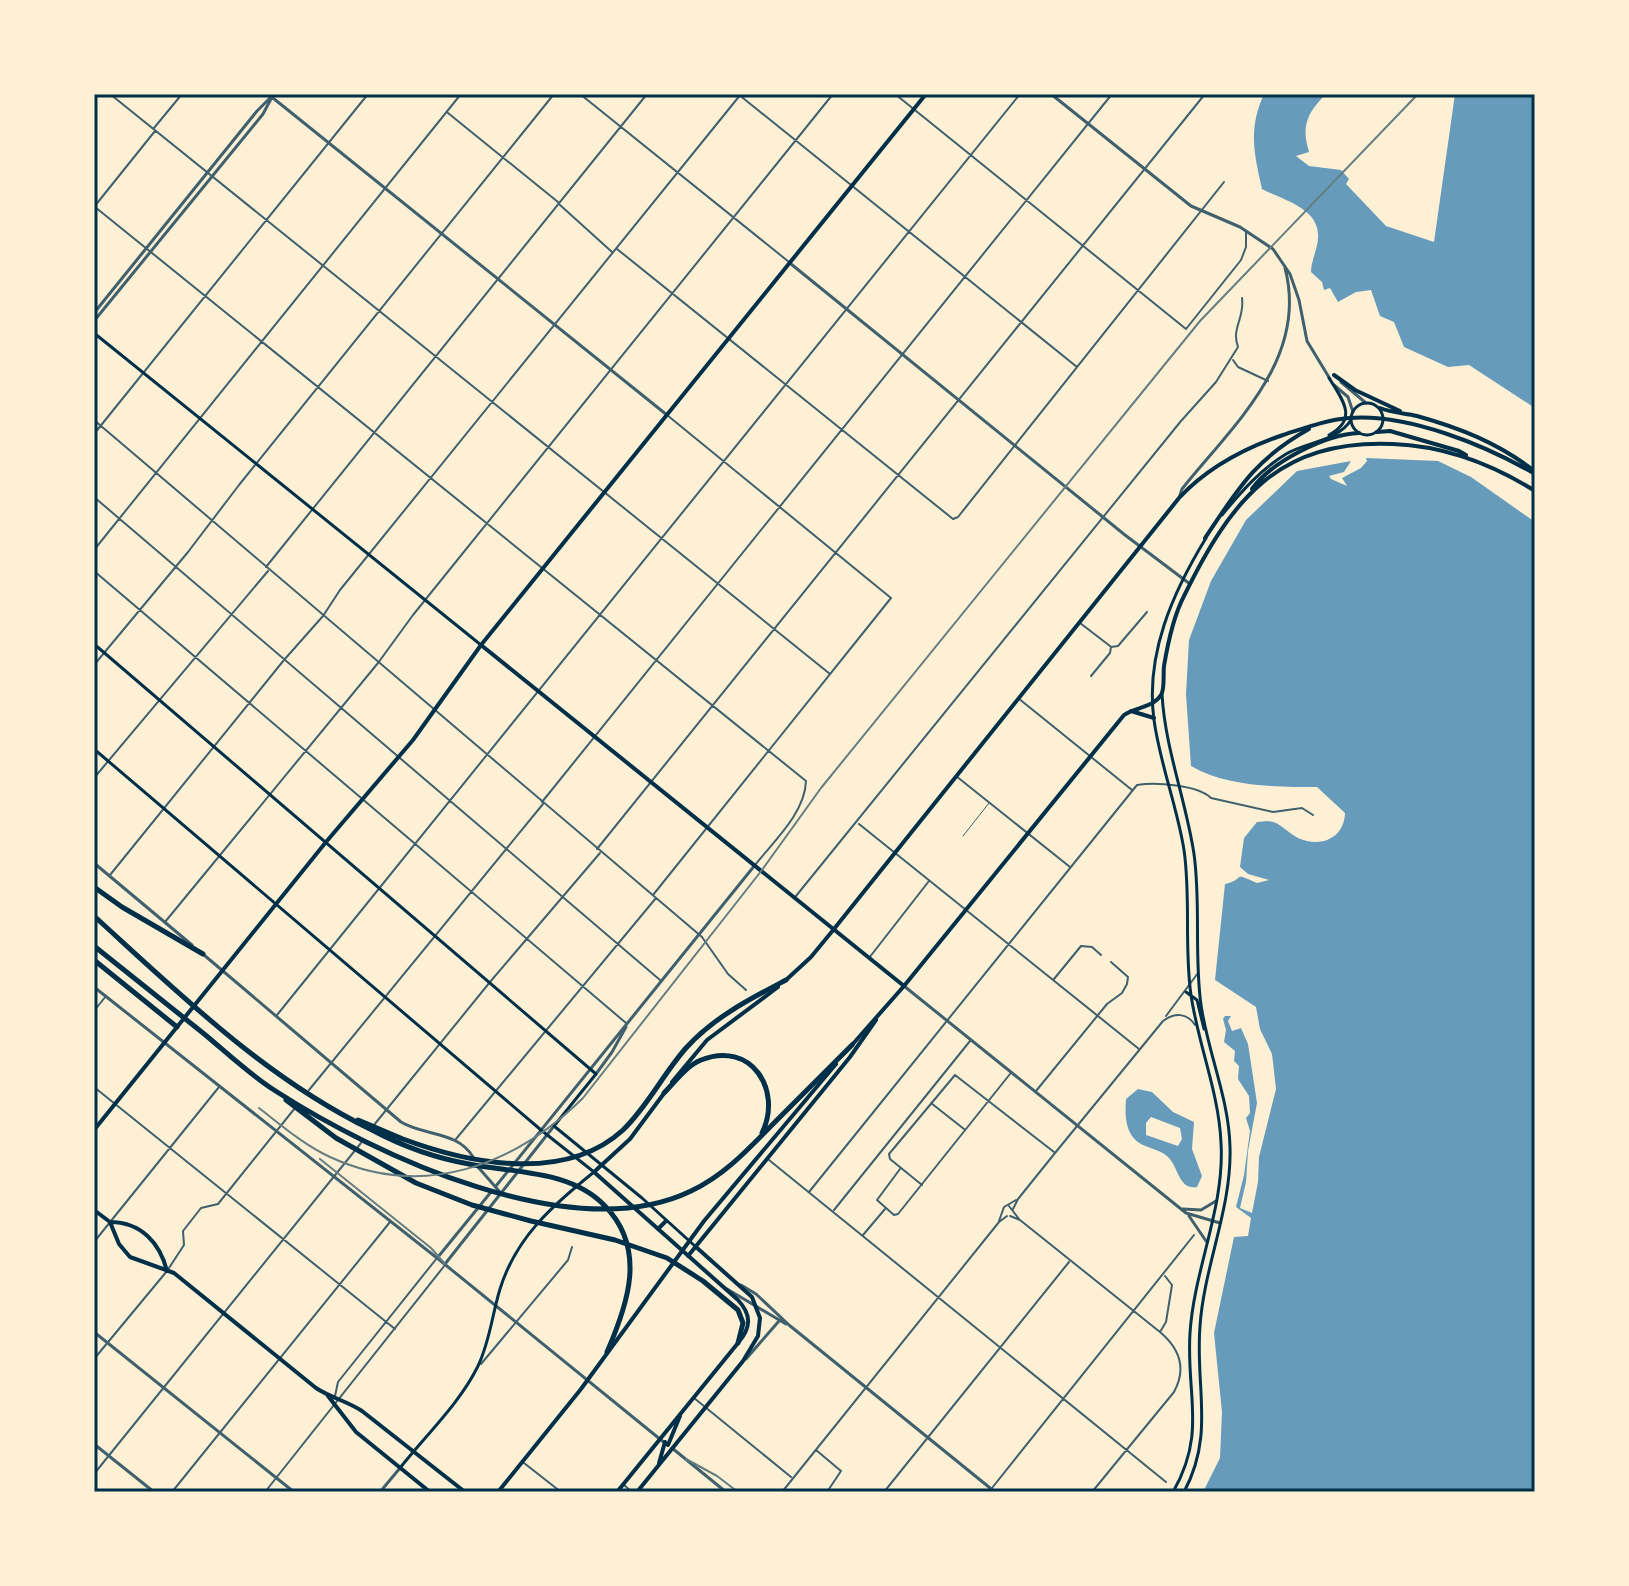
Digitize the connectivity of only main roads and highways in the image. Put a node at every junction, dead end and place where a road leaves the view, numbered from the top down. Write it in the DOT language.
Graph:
graph roads {
  1 [pos="926,94"];
  2 [pos="94,333"];
  3 [pos="1332,376"];
  4 [pos="1380,408"];
  5 [pos="1406,413"];
  6 [pos="1351,420"];
  7 [pos="1318,424"];
  8 [pos="1377,432"];
  9 [pos="1359,433"];
  10 [pos="1315,441"];
  11 [pos="1473,460"];
  12 [pos="1535,472"];
  13 [pos="1535,491"];
  14 [pos="1243,501"];
  15 [pos="1205,538"];
  16 [pos="94,644"];
  17 [pos="481,645"];
  18 [pos="1162,694"];
  19 [pos="1153,703"];
  20 [pos="1129,711"];
  21 [pos="1154,718"];
  22 [pos="94,749"];
  23 [pos="326,842"];
  24 [pos="94,887"];
  25 [pos="276,904"];
  26 [pos="94,916"];
  27 [pos="834,929"];
  28 [pos="94,946"];
  29 [pos="203,954"];
  30 [pos="94,960"];
  31 [pos="786,980"];
  32 [pos="904,986"];
  33 [pos="1188,992"];
  34 [pos="878,1018"];
  35 [pos="177,1027"];
  36 [pos="1210,1044"];
  37 [pos="852,1045"];
  38 [pos="273,1090"];
  39 [pos="664,1093"];
  40 [pos="342,1115"];
  41 [pos="94,1130"];
  42 [pos="760,1138"];
  43 [pos="602,1165"];
  44 [pos="594,1172"];
  45 [pos="94,1210"];
  46 [pos="666,1221"];
  47 [pos="110,1222"];
  48 [pos="658,1229"];
  49 [pos="696,1247"];
  50 [pos="688,1256"];
  51 [pos="167,1271"];
  52 [pos="738,1343"];
  53 [pos="607,1352"];
  54 [pos="328,1396"];
  55 [pos="685,1407"];
  56 [pos="666,1444"];
  57 [pos="413,1451"];
  58 [pos="400,1468"];
  59 [pos="656,1469"];
  60 [pos="1175,1488"];
  61 [pos="1185,1490"];
  62 [pos="430,1492"];
  63 [pos="465,1492"];
  64 [pos="498,1492"];
  65 [pos="617,1492"];
  66 [pos="635,1492"];
  1 -- 17 [label="main road"];
  2 -- 17 [label="main road"];
  3 -- 5 [label="main road"];
  3 -- 10 [label="main road"];
  4 -- 5 [label="main road"];
  4 -- 6 [label="main road"];
  4 -- 8 [label="main road"];
  5 -- 12 [label="main road"];
  6 -- 9 [label="main road"];
  6 -- 10 [label="main road"];
  7 -- 12 [label="main road"];
  7 -- 15 [label="main road"];
  7 -- 27 [label="main road"];
  8 -- 9 [label="main road"];
  8 -- 11 [label="main road"];
  9 -- 14 [label="main road"];
  10 -- 15 [label="main road"];
  11 -- 13 [label="main road"];
  11 -- 14 [label="main road"];
  14 -- 18 [label="main road"];
  15 -- 19 [label="main road"];
  16 -- 23 [label="main road"];
  17 -- 23 [label="main road"];
  17 -- 27 [label="main road"];
  18 -- 19 [label="main road"];
  18 -- 36 [label="main road"];
  19 -- 20 [label="main road"];
  19 -- 21 [label="main road"];
  20 -- 21 [label="main road"];
  20 -- 32 [label="main road"];
  21 -- 33 [label="main road"];
  22 -- 25 [label="main road"];
  23 -- 25 [label="main road"];
  23 -- 43 [label="main road"];
  24 -- 29 [label="highway"];
  25 -- 35 [label="main road"];
  25 -- 44 [label="main road"];
  26 -- 40 [label="highway"];
  27 -- 31 [label="main road"];
  27 -- 32 [label="main road"];
  28 -- 38 [label="highway"];
  30 -- 35 [label="highway"];
  31 -- 39 [label="main road"];
  31 -- 40 [label="highway"];
  32 -- 34 [label="main road"];
  33 -- 36 [label="main road"];
  33 -- 60 [label="main road"];
  34 -- 37 [label="main road"];
  34 -- 49 [label="main road"];
  35 -- 41 [label="main road"];
  36 -- 61 [label="main road"];
  37 -- 42 [label="highway"];
  37 -- 53 [label="main road"];
  38 -- 42 [label="highway"];
  38 -- 52 [label="highway"];
  39 -- 42 [label="highway"];
  39 -- 43 [label="main road"];
  40 -- 53 [label="highway"];
  43 -- 44 [label="main road"];
  43 -- 46 [label="main road"];
  44 -- 48 [label="main road"];
  44 -- 57 [label="main road"];
  45 -- 47 [label="main road"];
  46 -- 48 [label="main road"];
  46 -- 49 [label="main road"];
  47 -- 51 [label="main road"];
  47 -- 51 [label="main road"];
  48 -- 50 [label="main road"];
  49 -- 50 [label="main road"];
  49 -- 56 [label="main road"];
  50 -- 52 [label="main road"];
  51 -- 54 [label="main road"];
  52 -- 55 [label="main road"];
  53 -- 64 [label="main road"];
  54 -- 57 [label="main road"];
  54 -- 58 [label="main road"];
  55 -- 56 [label="main road"];
  55 -- 56 [label="main road"];
  56 -- 59 [label="main road"];
  56 -- 59 [label="main road"];
  56 -- 65 [label="main road"];
  57 -- 58 [label="main road"];
  57 -- 63 [label="main road"];
  58 -- 62 [label="main road"];
  59 -- 66 [label="main road"];
}
